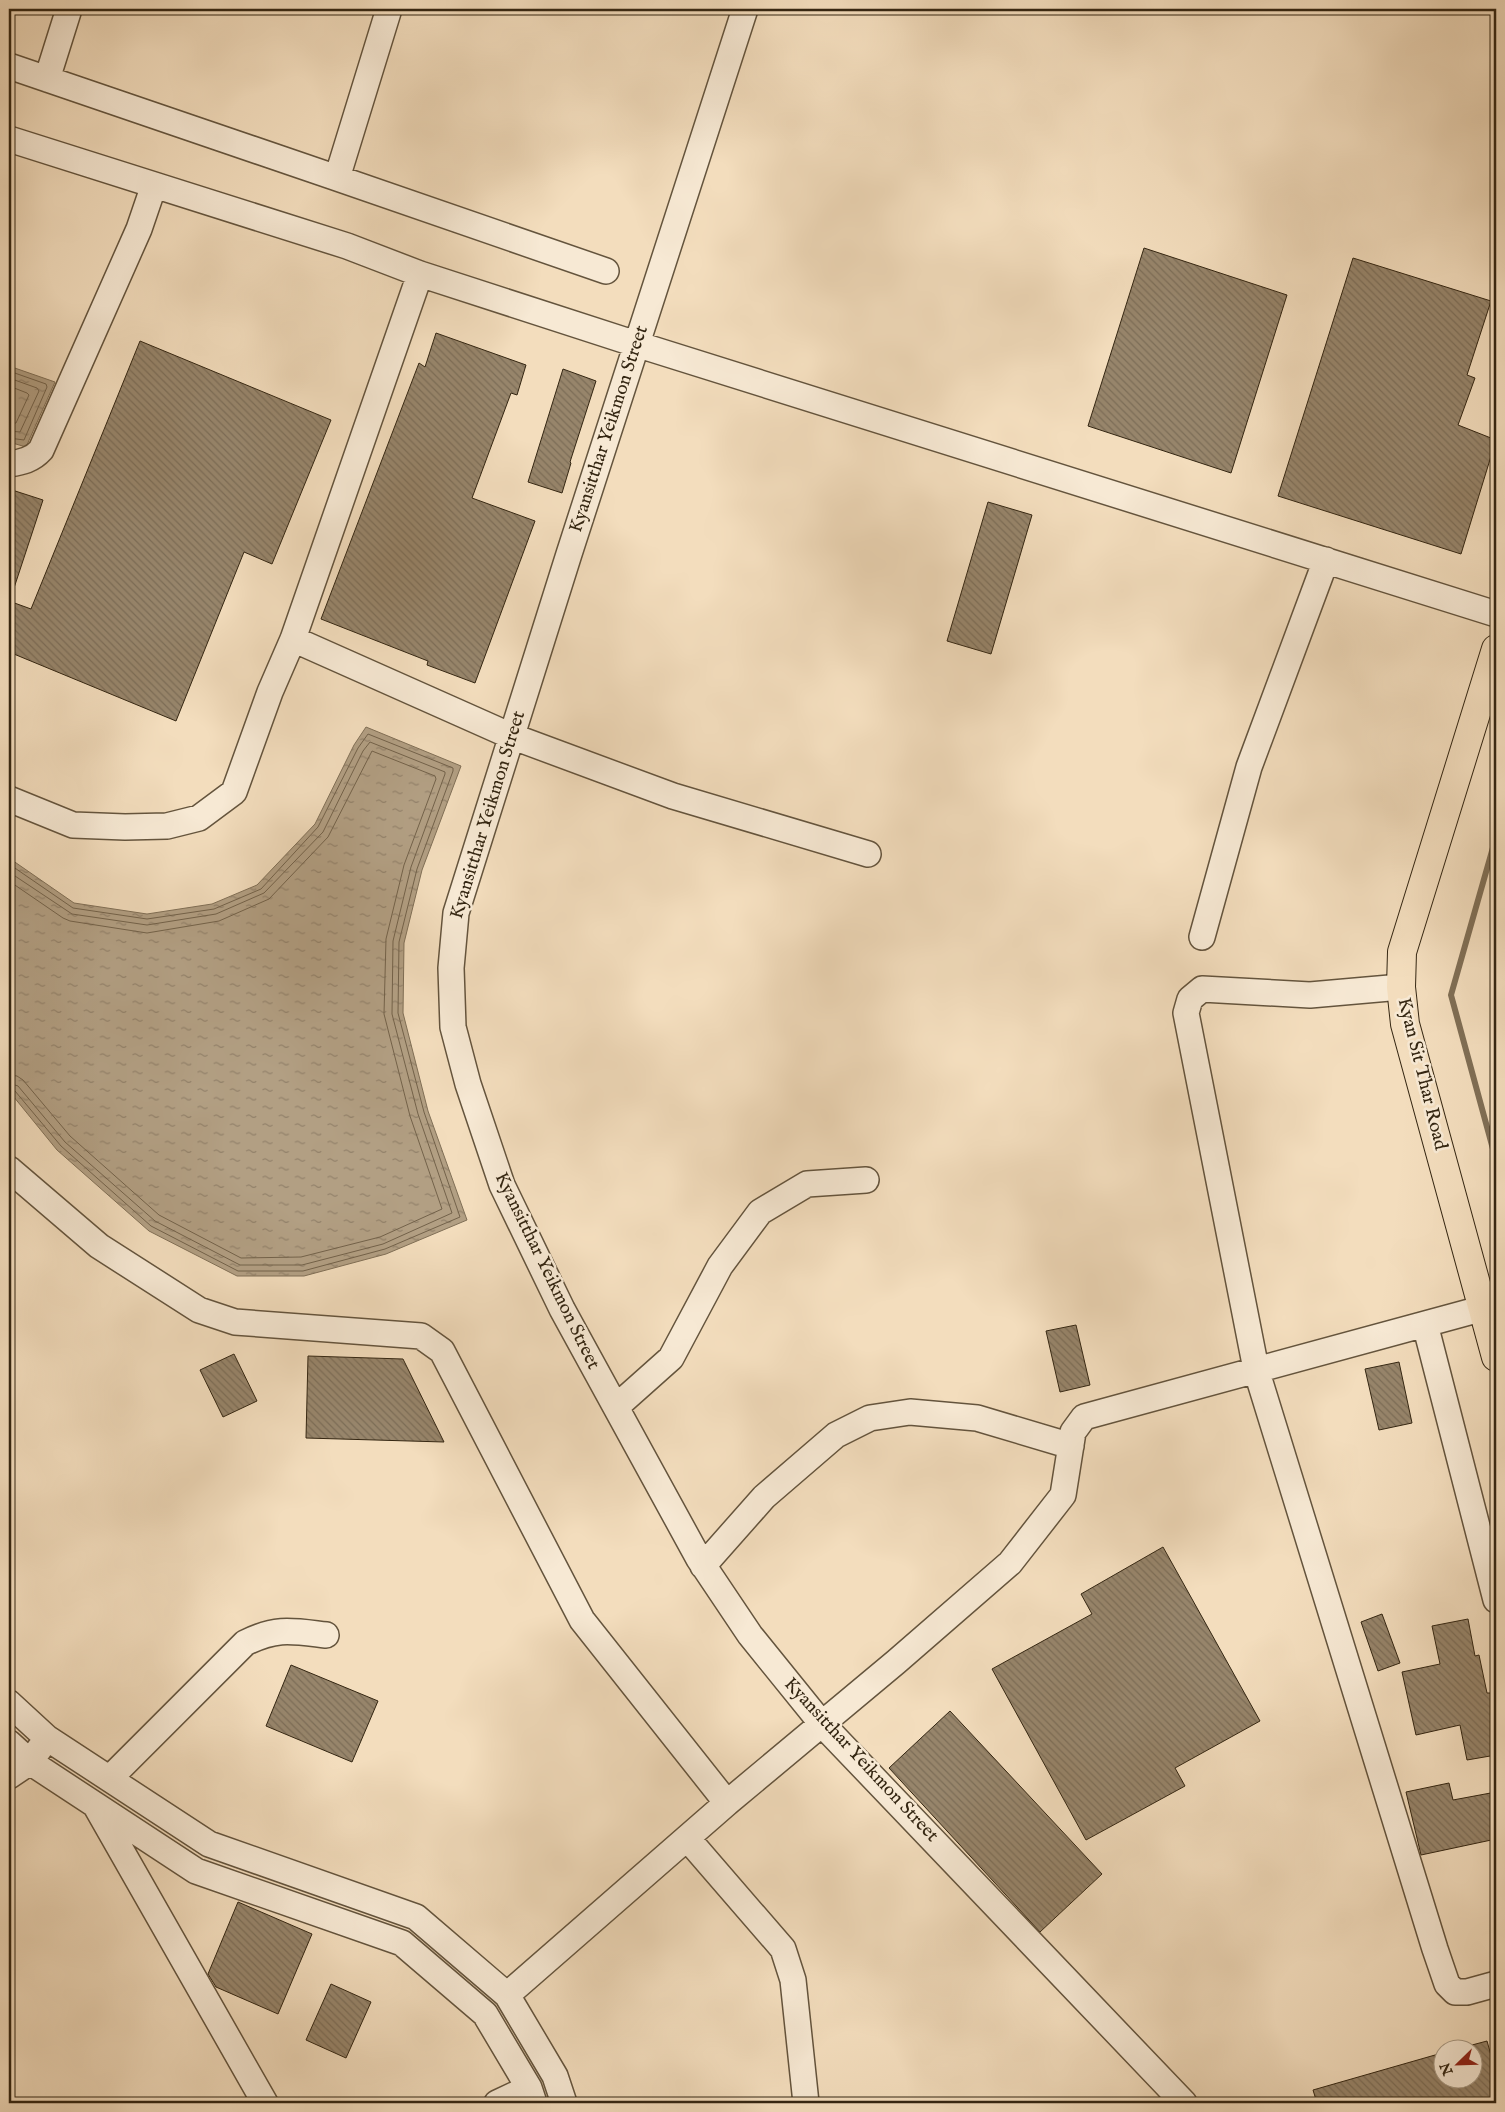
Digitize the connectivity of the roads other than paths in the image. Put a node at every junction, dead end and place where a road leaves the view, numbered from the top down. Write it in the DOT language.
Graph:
graph roads {
  1 [pos="69,9"];
  2 [pos="389,9"];
  3 [pos="745,9"];
  4 [pos="9,66"];
  5 [pos="47,79"];
  6 [pos="9,139"];
  7 [pos="337,178"];
  8 [pos="154,185"];
  9 [pos="606,271"];
  10 [pos="420,274"];
  11 [pos="636,344"];
  12 [pos="9,464"];
  13 [pos="1326,560"];
  14 [pos="1496,614"];
  15 [pos="293,639"];
  16 [pos="1496,648"];
  17 [pos="511,736"];
  18 [pos="9,799"];
  19 [pos="868,854"];
  20 [pos="1202,937"];
  21 [pos="1400,988"];
  22 [pos="9,1169"];
  23 [pos="866,1180"];
  24 [pos="1484,1308"];
  25 [pos="1425,1324"];
  26 [pos="1496,1357"];
  27 [pos="1256,1369"];
  28 [pos="616,1407"];
  29 [pos="1071,1446"];
  30 [pos="703,1566"];
  31 [pos="1496,1600"];
  32 [pos="326,1635"];
  33 [pos="9,1703"];
  34 [pos="822,1724"];
  35 [pos="47,1738"];
  36 [pos="9,1743"];
  37 [pos="30,1762"];
  38 [pos="9,1776"];
  39 [pos="110,1778"];
  40 [pos="94,1802"];
  41 [pos="727,1803"];
  42 [pos="687,1838"];
  43 [pos="1496,1984"];
  44 [pos="507,1995"];
  45 [pos="531,2096"];
  46 [pos="265,2103"];
  47 [pos="497,2103"];
  48 [pos="564,2103"];
  49 [pos="806,2103"];
  50 [pos="1184,2103"];
  1 -- 5 [label="street"];
  2 -- 7 [label="street"];
  3 -- 11 [label="street, Kyansitthar Yeikmon Street"];
  4 -- 5 [label="street"];
  5 -- 7 [label="street"];
  6 -- 8 [label="street"];
  7 -- 9 [label="street"];
  8 -- 10 [label="street"];
  8 -- 12 [label="street"];
  10 -- 11 [label="street"];
  10 -- 15 [label="street"];
  11 -- 13 [label="street"];
  11 -- 17 [label="street, Kyansitthar Yeikmon Street"];
  13 -- 14 [label="street"];
  13 -- 20 [label="street"];
  15 -- 17 [label="street"];
  15 -- 18 [label="street"];
  16 -- 21 [label="main road, Kyan Sit Thar Road"];
  17 -- 19 [label="street"];
  17 -- 28 [label="street, Kyansitthar Yeikmon Street"];
  21 -- 24 [label="main road, Kyan Sit Thar Road"];
  21 -- 27 [label="street"];
  22 -- 41 [label="street"];
  23 -- 28 [label="street"];
  24 -- 25 [label="street"];
  24 -- 26 [label="main road, Kyan Sit Thar Road"];
  25 -- 27 [label="street"];
  25 -- 31 [label="street"];
  27 -- 29 [label="street"];
  27 -- 43 [label="street"];
  28 -- 30 [label="street, Kyansitthar Yeikmon Street"];
  29 -- 30 [label="street"];
  29 -- 34 [label="street"];
  30 -- 34 [label="street, Kyansitthar Yeikmon Street"];
  32 -- 39 [label="street"];
  33 -- 35 [label="street"];
  34 -- 41 [label="street"];
  34 -- 50 [label="street, Kyansitthar Yeikmon Street"];
  35 -- 37 [label="street"];
  35 -- 39 [label="street"];
  36 -- 37 [label="street"];
  37 -- 38 [label="street"];
  37 -- 40 [label="street"];
  39 -- 44 [label="street"];
  40 -- 45 [label="street"];
  40 -- 46 [label="street"];
  41 -- 42 [label="street"];
  42 -- 44 [label="street"];
  42 -- 49 [label="street"];
  44 -- 48 [label="street"];
  45 -- 47 [label="street"];
}
